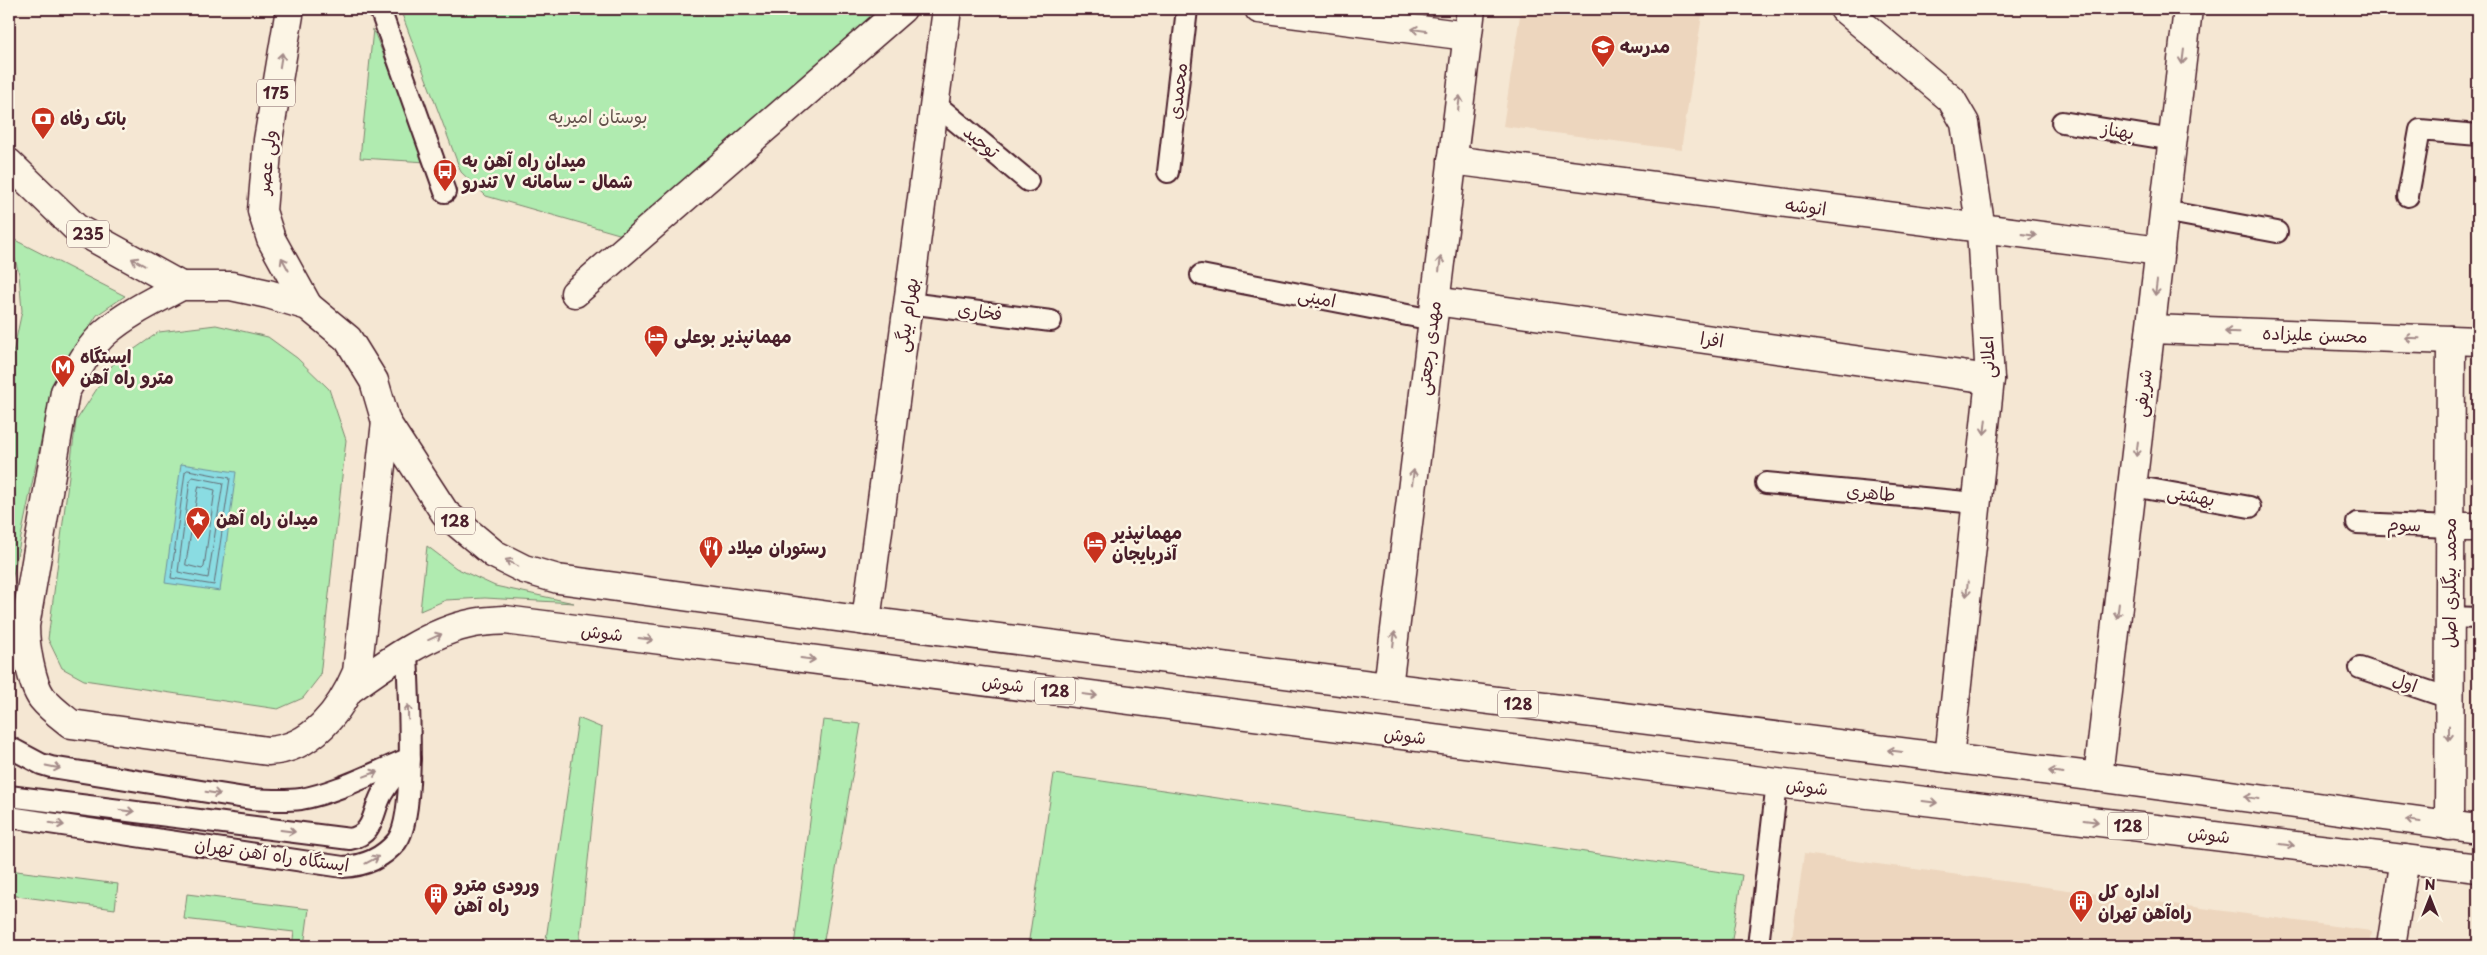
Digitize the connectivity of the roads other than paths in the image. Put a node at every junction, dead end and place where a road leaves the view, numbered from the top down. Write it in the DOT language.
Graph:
graph roads {
  1 [pos="290,9"];
  2 [pos="378,9"];
  3 [pos="902,9"];
  4 [pos="947,9"];
  5 [pos="1188,9"];
  6 [pos="1260,9"];
  7 [pos="1471,9"];
  8 [pos="1844,9"];
  9 [pos="2188,9"];
  10 [pos="1468,36"];
  11 [pos="934,103"];
  12 [pos="2062,122"];
  13 [pos="2478,135"];
  14 [pos="2173,140"];
  15 [pos="1452,160"];
  16 [pos="9,163"];
  17 [pos="1168,172"];
  18 [pos="1028,181"];
  19 [pos="445,192"];
  20 [pos="2408,196"];
  21 [pos="2164,211"];
  22 [pos="1981,230"];
  23 [pos="2277,232"];
  24 [pos="2160,251"];
  25 [pos="1202,275"];
  26 [pos="180,286"];
  27 [pos="576,292"];
  28 [pos="908,303"];
  29 [pos="308,306"];
  30 [pos="1434,311"];
  31 [pos="1051,321"];
  32 [pos="2151,329"];
  33 [pos="2451,340"];
  34 [pos="2478,341"];
  35 [pos="1990,379"];
  36 [pos="386,422"];
  37 [pos="1766,483"];
  38 [pos="2132,486"];
  39 [pos="1976,503"];
  40 [pos="2250,506"];
  41 [pos="2358,523"];
  42 [pos="2450,527"];
  43 [pos="2478,527"];
  44 [pos="2450,617"];
  45 [pos="2478,618"];
  46 [pos="866,621"];
  47 [pos="18,650"];
  48 [pos="407,651"];
  49 [pos="2360,668"];
  50 [pos="1388,687"];
  51 [pos="350,690"];
  52 [pos="2449,698"];
  53 [pos="9,748"];
  54 [pos="1949,758"];
  55 [pos="410,759"];
  56 [pos="2098,777"];
  57 [pos="1777,783"];
  58 [pos="9,796"];
  59 [pos="9,817"];
  60 [pos="2449,826"];
  61 [pos="2478,829"];
  62 [pos="2405,859"];
  63 [pos="2478,868"];
  64 [pos="1758,946"];
  65 [pos="2391,946"];
  29 -- 1 [label="main road, ولی عصر / 175, one-way"];
  2 -- 19 [label="lane"];
  3 -- 27 [label="main road"];
  4 -- 11 [label="main road, بهرام بیگی"];
  5 -- 17 [label="lane, محمدی"];
  10 -- 6 [label="main road, one-way"];
  7 -- 10 [label="main road, مهدی رجعتی"];
  8 -- 22 [label="main road, اعلانی"];
  9 -- 14 [label="main road, شریفی, one-way"];
  15 -- 10 [label="main road, مهدی رجعتی, one-way"];
  11 -- 18 [label="lane, توحید"];
  11 -- 28 [label="main road, بهرام بیگی"];
  12 -- 14 [label="lane, بهناز"];
  13 -- 20 [label="lane"];
  14 -- 21 [label="main road, شریفی"];
  15 -- 22 [label="main road, انوشه"];
  30 -- 15 [label="main road, مهدی رجعتی, one-way"];
  26 -- 16 [label="main road, 235, one-way"];
  21 -- 23 [label="lane"];
  21 -- 24 [label="main road, شریفی"];
  22 -- 24 [label="main road, انوشه, one-way"];
  22 -- 35 [label="main road, اعلانی"];
  24 -- 32 [label="main road, شریفی, one-way"];
  25 -- 30 [label="lane, امینی"];
  26 -- 29 [label="main road"];
  26 -- 47 [label="main road"];
  28 -- 31 [label="lane, فخاری"];
  28 -- 46 [label="main road, بهرام بیگی"];
  29 -- 36 [label="main road"];
  30 -- 35 [label="main road, افرا"];
  50 -- 30 [label="main road, مهدی رجعتی, one-way"];
  33 -- 32 [label="main road, محسن علیزاده, one-way"];
  32 -- 38 [label="main road, شریفی, one-way"];
  33 -- 34 [label="main road, محسن علیزاده"];
  33 -- 42 [label="main road, محمد بیگلری اصل"];
  35 -- 39 [label="main road, اعلانی, one-way"];
  46 -- 36 [label="main road, 128, one-way"];
  36 -- 51 [label="main road"];
  37 -- 39 [label="lane, طاهری"];
  38 -- 40 [label="lane, بهشتی"];
  38 -- 56 [label="main road, شریفی, one-way"];
  39 -- 54 [label="main road, اعلانی, one-way"];
  41 -- 42 [label="lane, سوم"];
  42 -- 43 [label="main road"];
  42 -- 44 [label="main road, محمد بیگلری اصل"];
  44 -- 45 [label="lane"];
  44 -- 52 [label="main road, محمد بیگلری اصل"];
  46 -- 50 [label="main road, 128"];
  47 -- 51 [label="main road"];
  48 -- 51 [label="main road, شوش / 128"];
  55 -- 48 [label="lane, ایستگاه راه آهن تهران, one-way"];
  48 -- 57 [label="main road, شوش / 128, one-way"];
  49 -- 52 [label="lane, اول"];
  54 -- 50 [label="main road, 128, one-way"];
  52 -- 60 [label="main road, محمد بیگلری اصل, one-way"];
  53 -- 55 [label="lane, one-way"];
  56 -- 54 [label="main road, 128, one-way"];
  58 -- 55 [label="lane, one-way"];
  59 -- 55 [label="lane, ایستگاه راه آهن تهران, one-way"];
  60 -- 56 [label="main road, 128, one-way"];
  57 -- 62 [label="main road, شوش / 128, one-way"];
  57 -- 64 [label="lane"];
  60 -- 61 [label="main road, 128"];
  62 -- 63 [label="main road, شوش / 128"];
  62 -- 65 [label="main road"];
}
